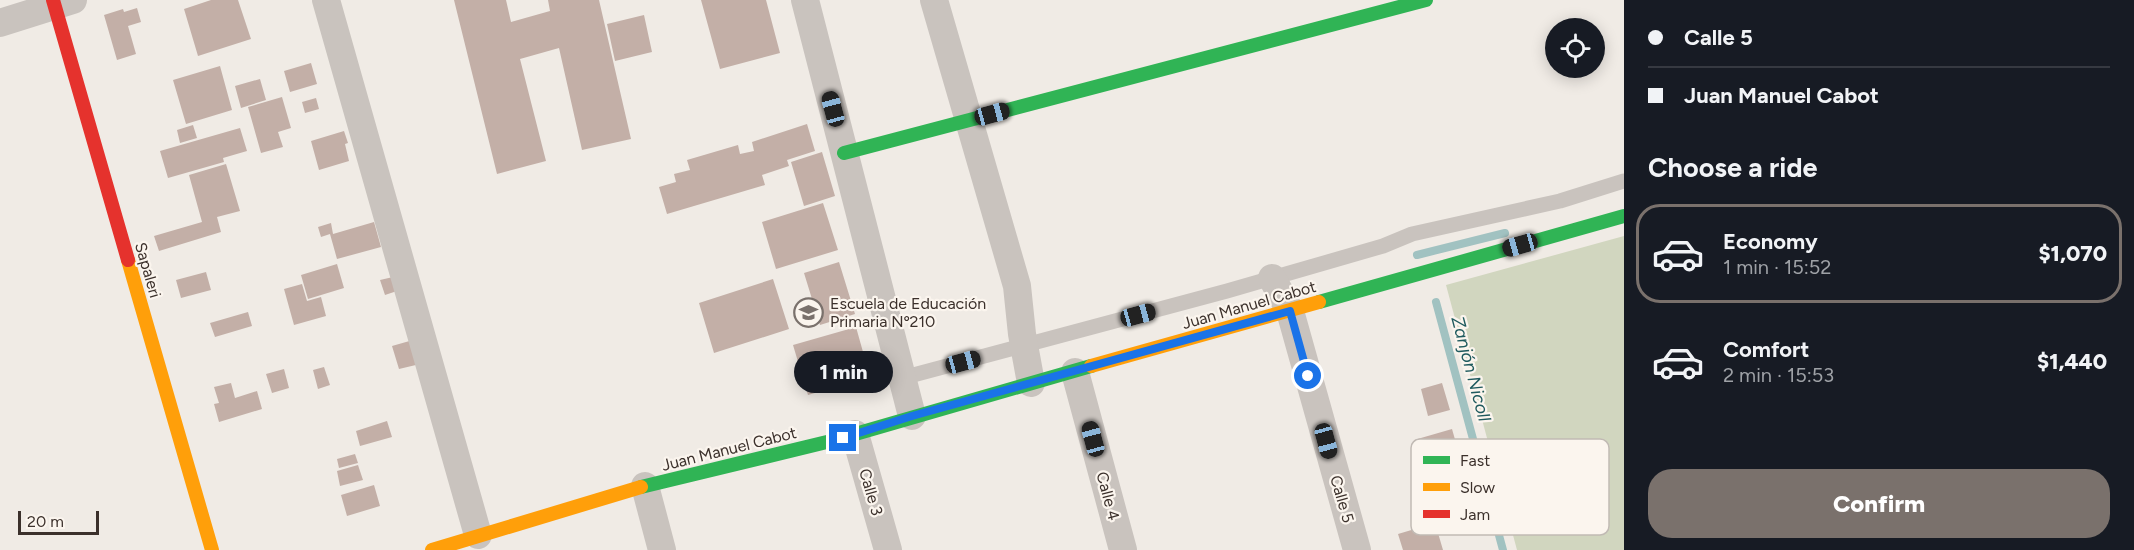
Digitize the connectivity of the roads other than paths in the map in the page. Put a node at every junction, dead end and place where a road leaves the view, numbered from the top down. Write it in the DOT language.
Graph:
graph roads {
  1 [pos="326,0"];
  2 [pos="805,0"];
  3 [pos="934,0"];
  4 [pos="1426,0"];
  5 [pos="60,2"];
  6 [pos="0,23"];
  7 [pos="969,120"];
  8 [pos="844,153"];
  9 [pos="1624,182"];
  10 [pos="1624,216"];
  11 [pos="1272,279"];
  12 [pos="1290,311"];
  13 [pos="1024,346"];
  14 [pos="1074,372"];
  15 [pos="902,378"];
  16 [pos="1031,384"];
  17 [pos="912,416"];
  18 [pos="855,434"];
  19 [pos="645,486"];
  20 [pos="478,535"];
  21 [pos="212,550"];
  22 [pos="432,550"];
  23 [pos="662,550"];
  24 [pos="888,550"];
  25 [pos="1123,550"];
  26 [pos="1356,550"];
  1 -- 20 [label="street"];
  2 -- 8 [label="street"];
  3 -- 7 [label="street"];
  4 -- 7 [label="street"];
  5 -- 6 [label="street"];
  5 -- 21 [label="street, Sapaleri"];
  7 -- 8 [label="street"];
  7 -- 13 [label="street"];
  8 -- 15 [label="street"];
  9 -- 11 [label="lane"];
  10 -- 12 [label="street, Juan Manuel Cabot"];
  11 -- 12 [label="street, Calle 5"];
  11 -- 13 [label="lane"];
  12 -- 14 [label="street, Juan Manuel Cabot"];
  12 -- 26 [label="street, Calle 5"];
  13 -- 15 [label="lane"];
  13 -- 16 [label="street"];
  14 -- 16 [label="street, Juan Manuel Cabot"];
  14 -- 25 [label="street, Calle 4"];
  15 -- 17 [label="street"];
  16 -- 17 [label="street, Juan Manuel Cabot"];
  17 -- 18 [label="street, Juan Manuel Cabot"];
  18 -- 19 [label="street, Juan Manuel Cabot"];
  18 -- 24 [label="street, Calle 3"];
  19 -- 20 [label="street, Juan Manuel Cabot"];
  19 -- 23 [label="street"];
  20 -- 22 [label="street, Juan Manuel Cabot"];
}
